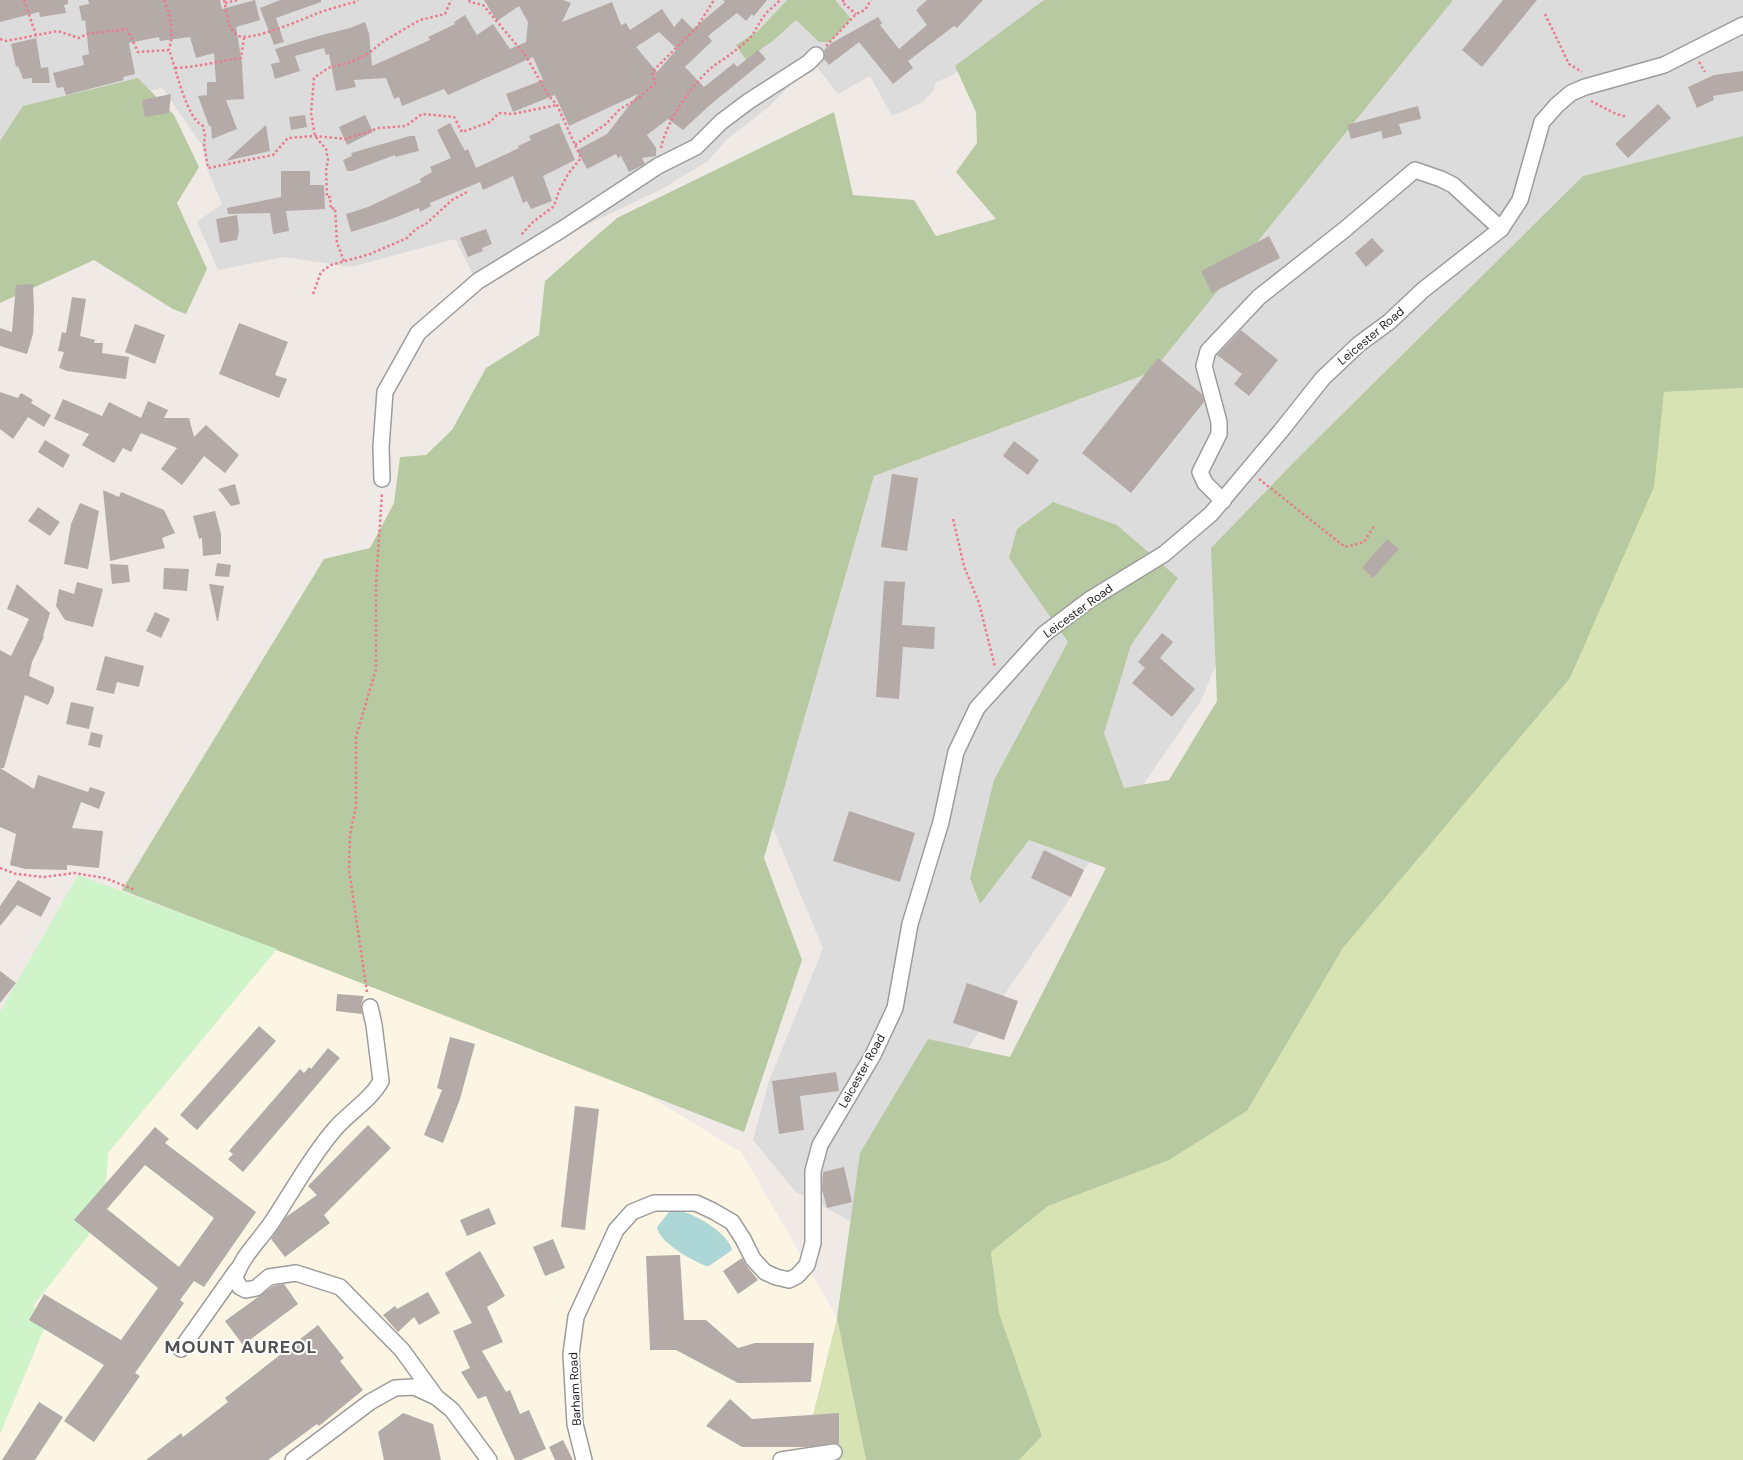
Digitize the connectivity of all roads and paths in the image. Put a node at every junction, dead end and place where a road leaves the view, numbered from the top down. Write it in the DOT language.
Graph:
graph roads {
  1 [pos="24,0"];
  2 [pos="164,0"];
  3 [pos="238,0"];
  4 [pos="358,0"];
  5 [pos="451,0"];
  6 [pos="469,0"];
  7 [pos="714,0"];
  8 [pos="780,0"];
  9 [pos="844,0"];
  10 [pos="871,0"];
  11 [pos="225,2"];
  12 [pos="856,14"];
  13 [pos="1545,14"];
  14 [pos="1743,25"];
  15 [pos="36,35"];
  16 [pos="244,38"];
  17 [pos="0,39"];
  18 [pos="169,50"];
  19 [pos="816,55"];
  20 [pos="175,68"];
  21 [pos="1598,82"];
  22 [pos="1571,93"];
  23 [pos="557,105"];
  24 [pos="1627,117"];
  25 [pos="315,136"];
  26 [pos="575,146"];
  27 [pos="658,166"];
  28 [pos="467,192"];
  29 [pos="1502,229"];
  30 [pos="517,239"];
  31 [pos="344,261"];
  32 [pos="313,294"];
  33 [pos="1248,470"];
  34 [pos="382,479"];
  35 [pos="1223,501"];
  36 [pos="953,519"];
  37 [pos="1374,526"];
  38 [pos="1000,684"];
  39 [pos="0,868"];
  40 [pos="135,890"];
  41 [pos="370,1007"];
  42 [pos="632,1212"];
  43 [pos="237,1270"];
  44 [pos="181,1349"];
  45 [pos="436,1397"];
  46 [pos="834,1452"];
  47 [pos="293,1460"];
  48 [pos="489,1460"];
  49 [pos="584,1460"];
  50 [pos="781,1460"];
  1 -- 15 [label="path"];
  2 -- 18 [label="path"];
  3 -- 11 [label="path"];
  4 -- 16 [label="path"];
  5 -- 25 [label="path"];
  6 -- 23 [label="path"];
  7 -- 26 [label="path"];
  8 -- 27 [label="path"];
  9 -- 12 [label="path"];
  10 -- 12 [label="path"];
  11 -- 16 [label="path"];
  12 -- 19 [label="path"];
  13 -- 21 [label="path"];
  14 -- 21 [label="street, Leicester Road"];
  15 -- 17 [label="path"];
  15 -- 18 [label="path"];
  16 -- 20 [label="path"];
  18 -- 20 [label="path"];
  19 -- 27 [label="street"];
  20 -- 25 [label="path"];
  21 -- 22 [label="street, Leicester Road"];
  22 -- 24 [label="path"];
  22 -- 29 [label="street, Leicester Road"];
  23 -- 25 [label="path"];
  23 -- 26 [label="path"];
  25 -- 31 [label="path"];
  26 -- 30 [label="path"];
  27 -- 34 [label="street"];
  28 -- 31 [label="path"];
  29 -- 33 [label="street, Leicester Road"];
  29 -- 35 [label="street"];
  31 -- 32 [label="path"];
  33 -- 35 [label="street, Leicester Road"];
  33 -- 37 [label="path"];
  34 -- 41 [label="path"];
  35 -- 38 [label="street, Leicester Road"];
  36 -- 38 [label="path"];
  38 -- 42 [label="street, Leicester Road"];
  39 -- 40 [label="path"];
  41 -- 43 [label="street"];
  42 -- 49 [label="street, Barham Road"];
  43 -- 44 [label="street"];
  43 -- 45 [label="street"];
  45 -- 47 [label="street"];
  45 -- 48 [label="street"];
  46 -- 50 [label="street"];
}
